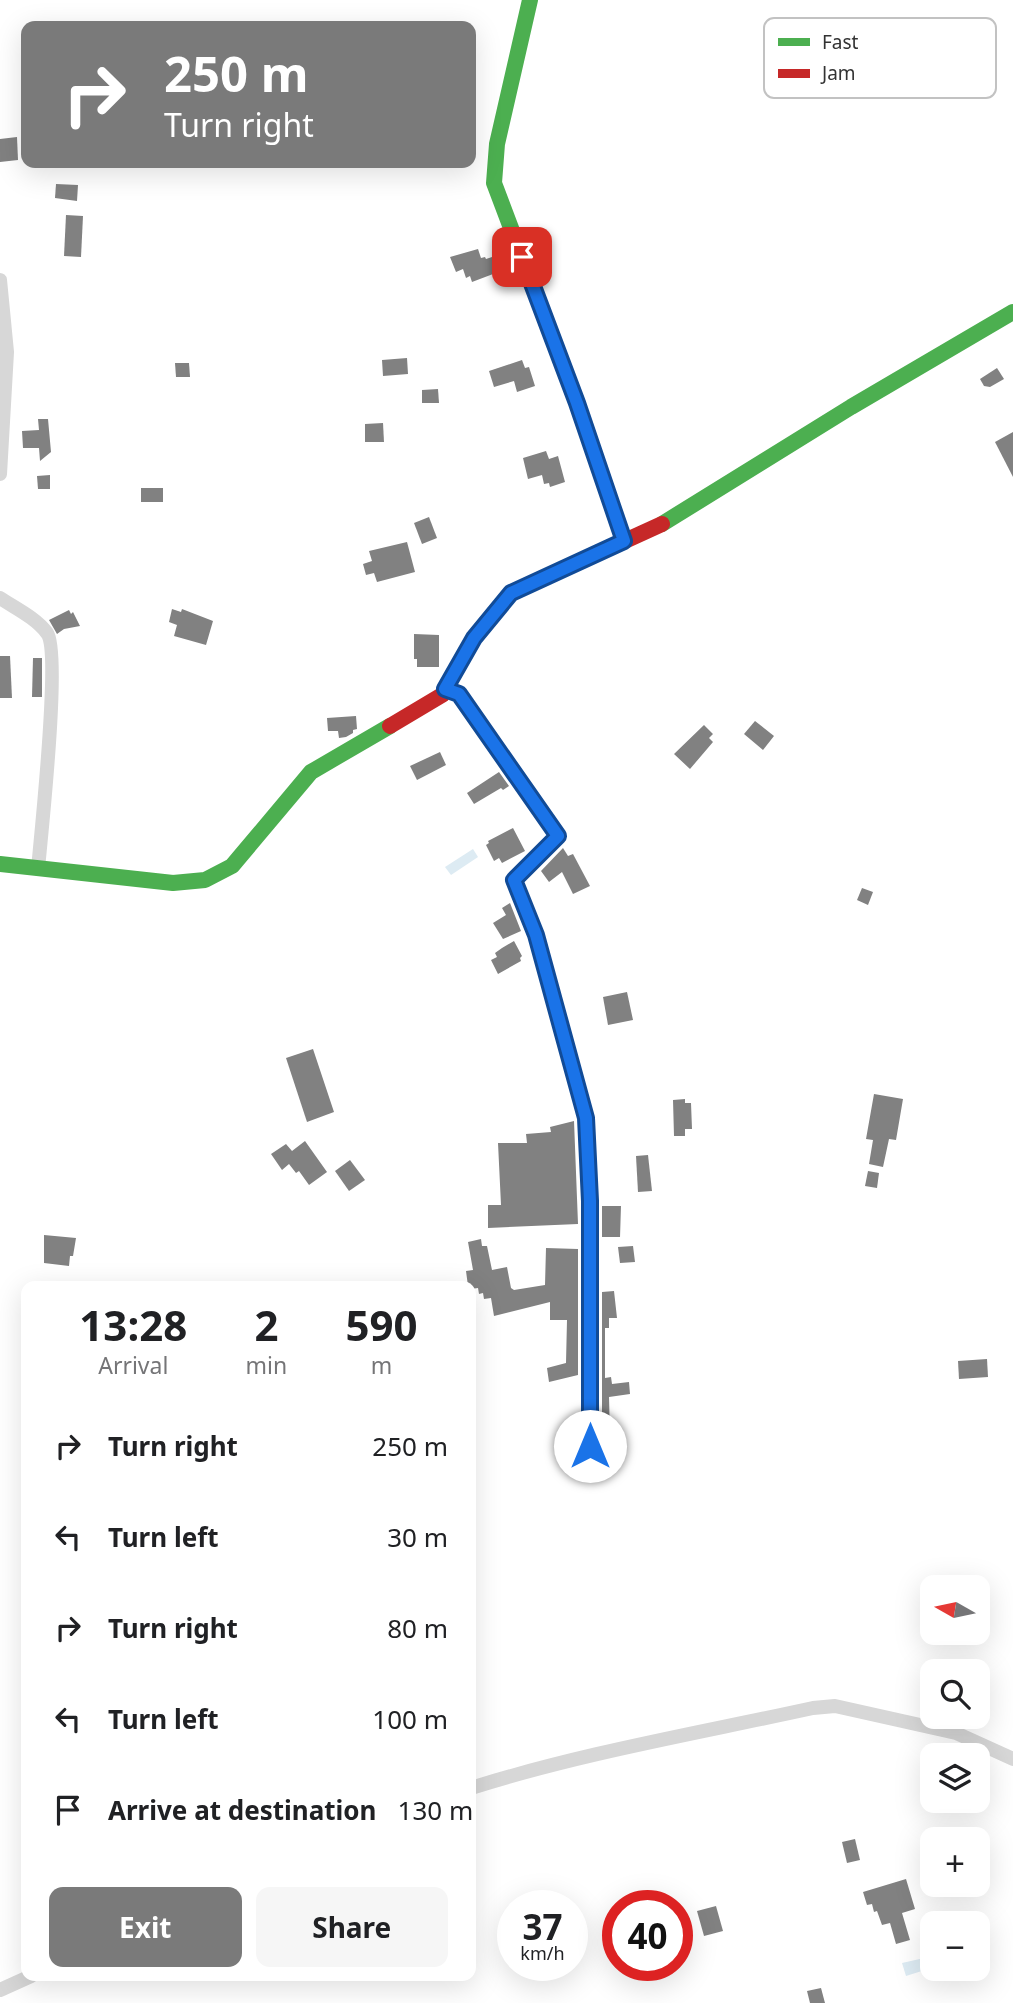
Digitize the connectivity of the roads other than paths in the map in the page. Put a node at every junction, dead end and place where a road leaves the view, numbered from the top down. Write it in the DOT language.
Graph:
graph roads {
  1 [pos="530,0"];
  2 [pos="0,280"];
  3 [pos="1013,312"];
  4 [pos="0,474"];
  5 [pos="624,541"];
  6 [pos="0,598"];
  7 [pos="445,689"];
  8 [pos="0,864"];
  9 [pos="38,869"];
  10 [pos="590,1446"];
  11 [pos="1013,1759"];
  12 [pos="476,1786"];
  13 [pos="21,1981"];
  14 [pos="0,1990"];
  1 -- 5 [label="street"];
  2 -- 4 [label="street"];
  3 -- 5 [label="street"];
  5 -- 7 [label="street"];
  6 -- 9 [label="street"];
  7 -- 9 [label="street"];
  7 -- 10 [label="street"];
  8 -- 9 [label="street"];
  11 -- 12 [label="street"];
  13 -- 14 [label="street"];
}
